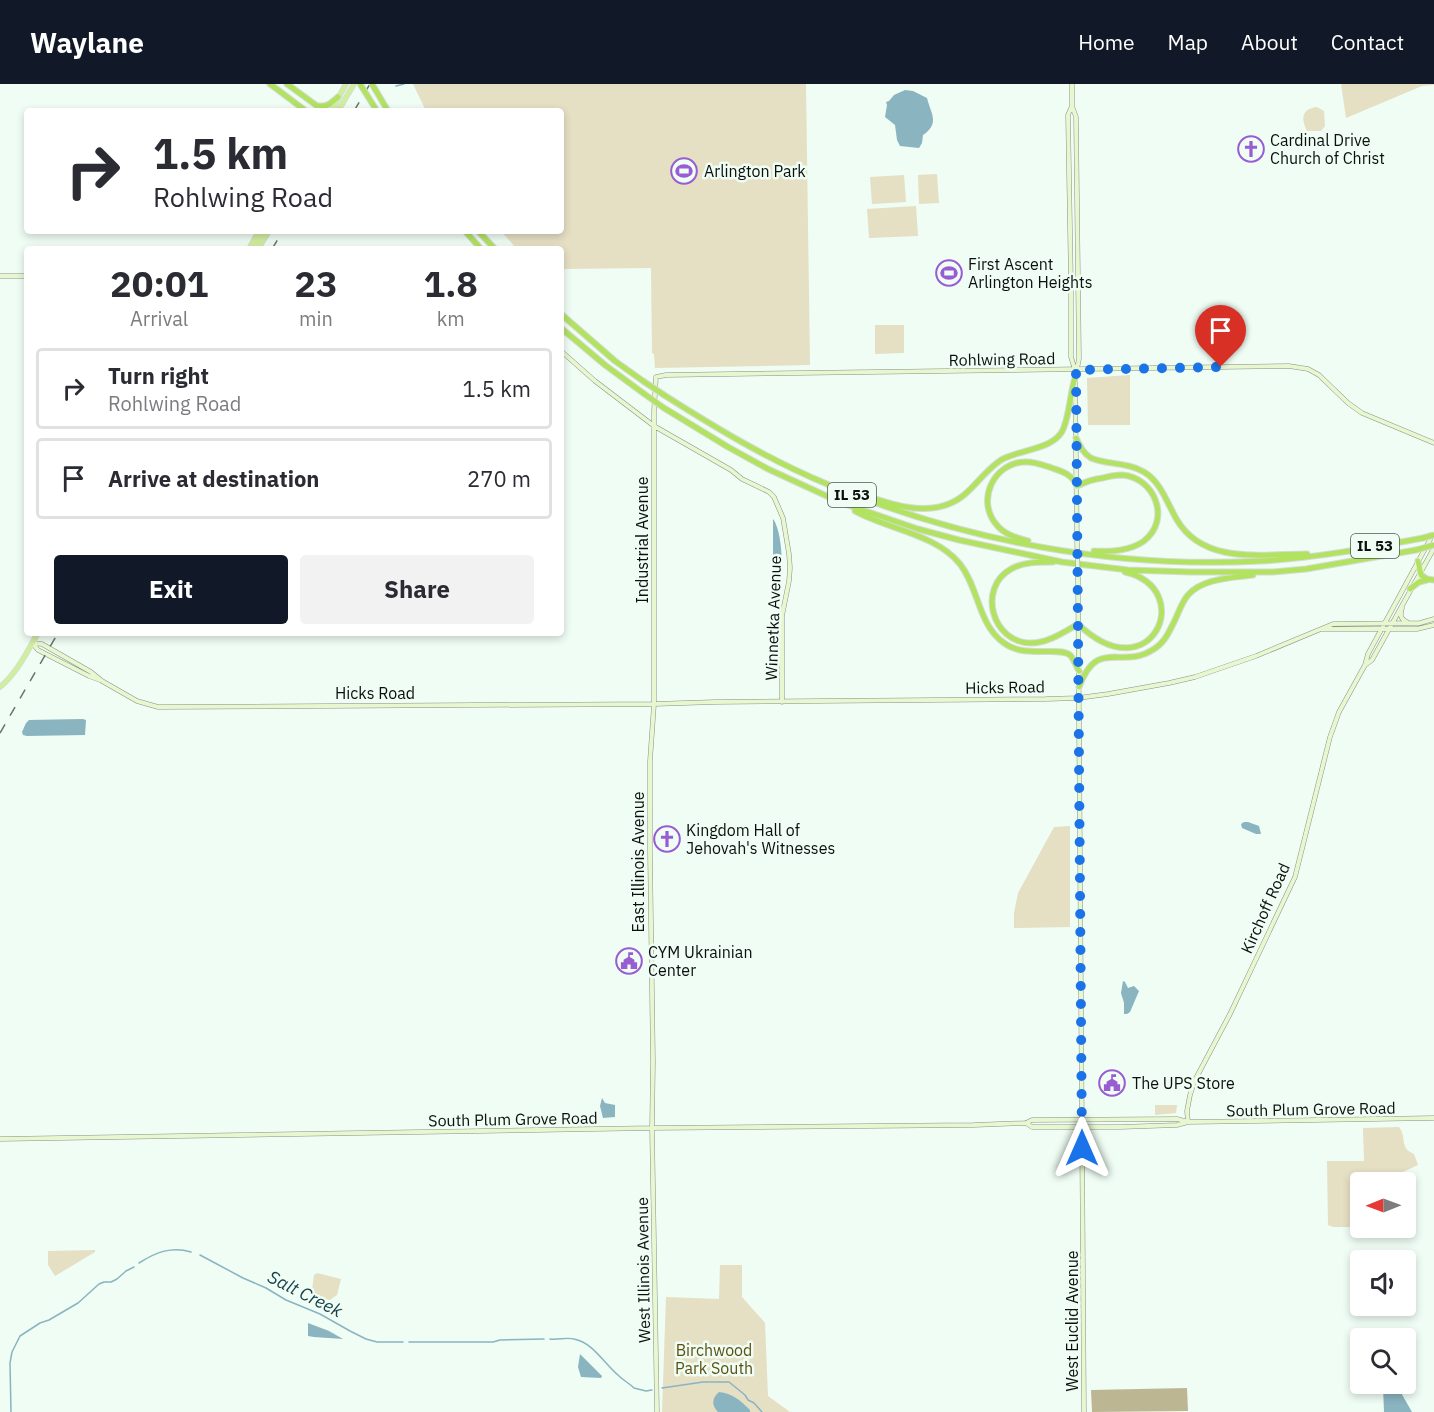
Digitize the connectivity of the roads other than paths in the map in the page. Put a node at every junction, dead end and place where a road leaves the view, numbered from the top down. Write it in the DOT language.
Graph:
graph roads {
  1 [pos="270,84"];
  2 [pos="287,84"];
  3 [pos="346,84"];
  4 [pos="354,84"];
  5 [pos="360,84"];
  6 [pos="372,84"];
  7 [pos="1072,84"];
  8 [pos="339,97"];
  9 [pos="318,105"];
  10 [pos="1072,106"];
  11 [pos="302,108"];
  12 [pos="321,108"];
  13 [pos="333,108"];
  14 [pos="340,108"];
  15 [pos="375,108"];
  16 [pos="386,108"];
  17 [pos="468,234"];
  18 [pos="481,234"];
  19 [pos="478,246"];
  20 [pos="492,246"];
  21 [pos="0,276"];
  22 [pos="24,276"];
  23 [pos="564,317"];
  24 [pos="564,331"];
  25 [pos="564,354"];
  26 [pos="1076,370"];
  27 [pos="656,377"];
  28 [pos="1075,378"];
  29 [pos="654,426"];
  30 [pos="1076,438"];
  31 [pos="1434,443"];
  32 [pos="825,484"];
  33 [pos="1077,486"];
  34 [pos="842,503"];
  35 [pos="1434,534"];
  36 [pos="1434,547"];
  37 [pos="1058,550"];
  38 [pos="1072,552"];
  39 [pos="1327,554"];
  40 [pos="1418,561"];
  41 [pos="1062,562"];
  42 [pos="1103,567"];
  43 [pos="1273,572"];
  44 [pos="1420,573"];
  45 [pos="1431,580"];
  46 [pos="1410,589"];
  47 [pos="1403,602"];
  48 [pos="1434,619"];
  49 [pos="1385,623"];
  50 [pos="1393,623"];
  51 [pos="1410,623"];
  52 [pos="1078,624"];
  53 [pos="1434,625"];
  54 [pos="1321,629"];
  55 [pos="1365,630"];
  56 [pos="1381,630"];
  57 [pos="1389,630"];
  58 [pos="36,636"];
  59 [pos="32,643"];
  60 [pos="1373,644"];
  61 [pos="1365,665"];
  62 [pos="1079,671"];
  63 [pos="0,687"];
  64 [pos="1079,687"];
  65 [pos="1078,698"];
  66 [pos="782,702"];
  67 [pos="654,704"];
  68 [pos="1434,1118"];
  69 [pos="1082,1119"];
  70 [pos="1188,1122"];
  71 [pos="1026,1124"];
  72 [pos="1082,1127"];
  73 [pos="652,1128"];
  74 [pos="0,1139"];
  75 [pos="657,1412"];
  76 [pos="1084,1412"];
  1 -- 11 [label="highway"];
  2 -- 9 [label="highway"];
  3 -- 8 [label="main road"];
  4 -- 14 [label="main road"];
  5 -- 15 [label="highway, bridge"];
  6 -- 16 [label="highway, bridge"];
  7 -- 10 [label="main road"];
  8 -- 9 [label="highway"];
  8 -- 13 [label="main road"];
  9 -- 12 [label="highway"];
  10 -- 26 [label="main road"];
  10 -- 26 [label="main road"];
  17 -- 19 [label="highway"];
  18 -- 20 [label="highway"];
  21 -- 22 [label="main road"];
  23 -- 32 [label="highway, IL 53, bridge"];
  24 -- 34 [label="highway, IL 53, bridge"];
  25 -- 29 [label="main road"];
  26 -- 27 [label="main road, Rohlwing Road"];
  26 -- 28 [label="main road, West Euclid Avenue"];
  26 -- 31 [label="main road, Rohlwing Road"];
  27 -- 29 [label="main road, Industrial Avenue"];
  28 -- 30 [label="main road, West Euclid Avenue"];
  28 -- 32 [label="highway"];
  29 -- 66 [label="main road, Winnetka Avenue"];
  29 -- 67 [label="main road, Industrial Avenue"];
  30 -- 33 [label="main road, West Euclid Avenue"];
  30 -- 39 [label="highway"];
  32 -- 37 [label="highway, IL 53"];
  33 -- 37 [label="highway"];
  33 -- 38 [label="highway"];
  33 -- 52 [label="main road, West Euclid Avenue, bridge"];
  34 -- 41 [label="highway, IL 53"];
  34 -- 62 [label="highway"];
  35 -- 39 [label="highway, IL 53, bridge"];
  35 -- 40 [label="main road, Kirchoff Road"];
  36 -- 43 [label="highway, IL 53, bridge"];
  36 -- 44 [label="main road, Kirchoff Road"];
  37 -- 38 [label="highway, IL 53"];
  38 -- 39 [label="highway, IL 53"];
  40 -- 44 [label="highway"];
  40 -- 49 [label="main road, Kirchoff Road"];
  41 -- 42 [label="highway, IL 53"];
  41 -- 52 [label="highway"];
  42 -- 43 [label="highway, IL 53"];
  42 -- 52 [label="highway"];
  43 -- 64 [label="highway"];
  44 -- 45 [label="highway"];
  44 -- 46 [label="main road, Kirchoff Road"];
  45 -- 46 [label="highway"];
  46 -- 47 [label="main road, Kirchoff Road"];
  47 -- 50 [label="main road, Kirchoff Road"];
  47 -- 51 [label="main road"];
  48 -- 51 [label="main road"];
  49 -- 50 [label="main road"];
  49 -- 54 [label="main road"];
  49 -- 56 [label="main road, Kirchoff Road"];
  50 -- 51 [label="main road"];
  50 -- 57 [label="main road, Kirchoff Road"];
  52 -- 62 [label="main road, West Euclid Avenue"];
  53 -- 57 [label="main road"];
  54 -- 55 [label="main road"];
  54 -- 65 [label="main road, Hicks Road"];
  55 -- 56 [label="main road"];
  55 -- 60 [label="main road"];
  56 -- 57 [label="main road"];
  56 -- 60 [label="main road, Kirchoff Road"];
  57 -- 61 [label="main road, Kirchoff Road"];
  58 -- 59 [label="main road"];
  59 -- 63 [label="main road"];
  59 -- 67 [label="main road, Hicks Road"];
  60 -- 61 [label="main road, Kirchoff Road"];
  61 -- 70 [label="main road, Kirchoff Road"];
  62 -- 64 [label="main road, West Euclid Avenue"];
  64 -- 65 [label="main road, West Euclid Avenue"];
  65 -- 66 [label="main road, Hicks Road"];
  65 -- 69 [label="main road, West Euclid Avenue"];
  66 -- 67 [label="main road, Hicks Road"];
  67 -- 73 [label="main road, East Illinois Avenue"];
  68 -- 70 [label="main road, South Plum Grove Road"];
  69 -- 70 [label="main road, South Plum Grove Road"];
  69 -- 71 [label="main road, South Plum Grove Road"];
  69 -- 72 [label="main road, West Euclid Avenue"];
  70 -- 72 [label="main road, South Plum Grove Road"];
  71 -- 72 [label="main road, South Plum Grove Road"];
  71 -- 73 [label="main road, South Plum Grove Road"];
  72 -- 76 [label="main road, West Euclid Avenue"];
  73 -- 74 [label="main road, South Plum Grove Road"];
  73 -- 75 [label="main road, West Illinois Avenue"];
}
